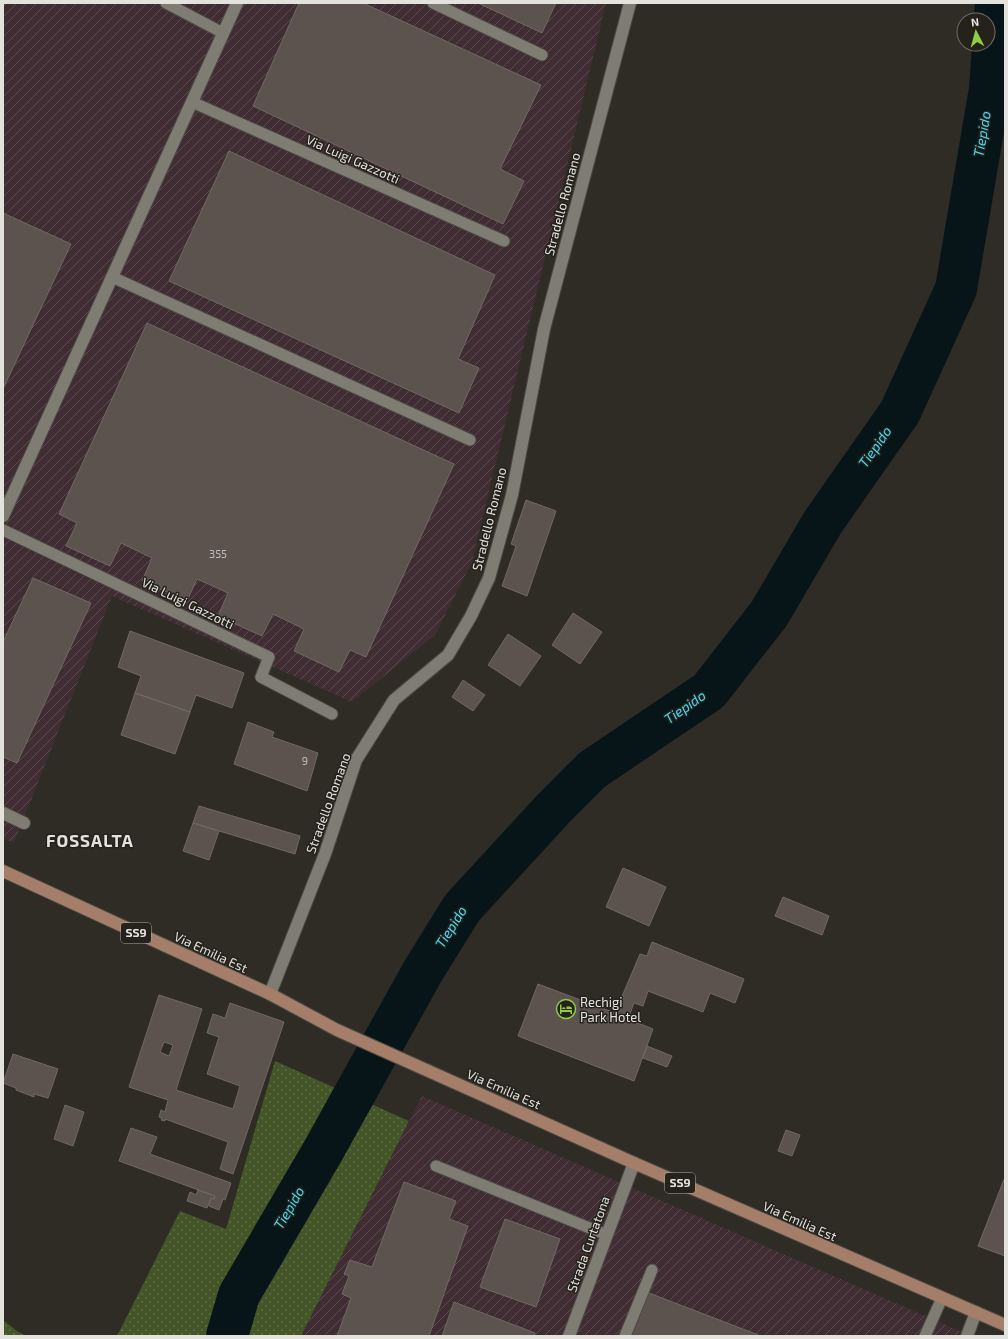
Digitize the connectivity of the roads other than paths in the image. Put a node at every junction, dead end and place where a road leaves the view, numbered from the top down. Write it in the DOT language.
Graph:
graph roads {
  1 [pos="166,3"];
  2 [pos="237,3"];
  3 [pos="433,3"];
  4 [pos="630,3"];
  5 [pos="223,33"];
  6 [pos="542,55"];
  7 [pos="192,102"];
  8 [pos="504,241"];
  9 [pos="112,277"];
  10 [pos="470,440"];
  11 [pos="3,516"];
  12 [pos="3,530"];
  13 [pos="332,714"];
  14 [pos="3,813"];
  15 [pos="24,822"];
  16 [pos="3,871"];
  17 [pos="270,994"];
  18 [pos="634,1163"];
  19 [pos="436,1166"];
  20 [pos="606,1235"];
  21 [pos="652,1270"];
  22 [pos="942,1298"];
  23 [pos="976,1312"];
  24 [pos="1005,1325"];
  25 [pos="569,1336"];
  26 [pos="625,1336"];
  27 [pos="925,1336"];
  28 [pos="967,1336"];
  1 -- 5 [label="lane"];
  2 -- 5 [label="street"];
  3 -- 6 [label="lane"];
  4 -- 17 [label="street, Stradello Romano"];
  5 -- 7 [label="street"];
  7 -- 8 [label="lane, Via Luigi Gazzotti"];
  7 -- 9 [label="street"];
  9 -- 10 [label="lane"];
  9 -- 11 [label="street"];
  12 -- 13 [label="lane, Via Luigi Gazzotti"];
  14 -- 15 [label="street"];
  16 -- 17 [label="main road, Via Emilia Est / SS9"];
  17 -- 18 [label="main road, Via Emilia Est / SS9"];
  18 -- 20 [label="street, Strada Curtatona"];
  18 -- 22 [label="main road, Via Emilia Est / SS9"];
  19 -- 20 [label="lane"];
  20 -- 25 [label="street, Strada Curtatona"];
  21 -- 26 [label="lane"];
  22 -- 23 [label="main road, Via Emilia Est / SS9"];
  22 -- 27 [label="lane"];
  23 -- 24 [label="main road, SS9"];
  23 -- 28 [label="street"];
}
